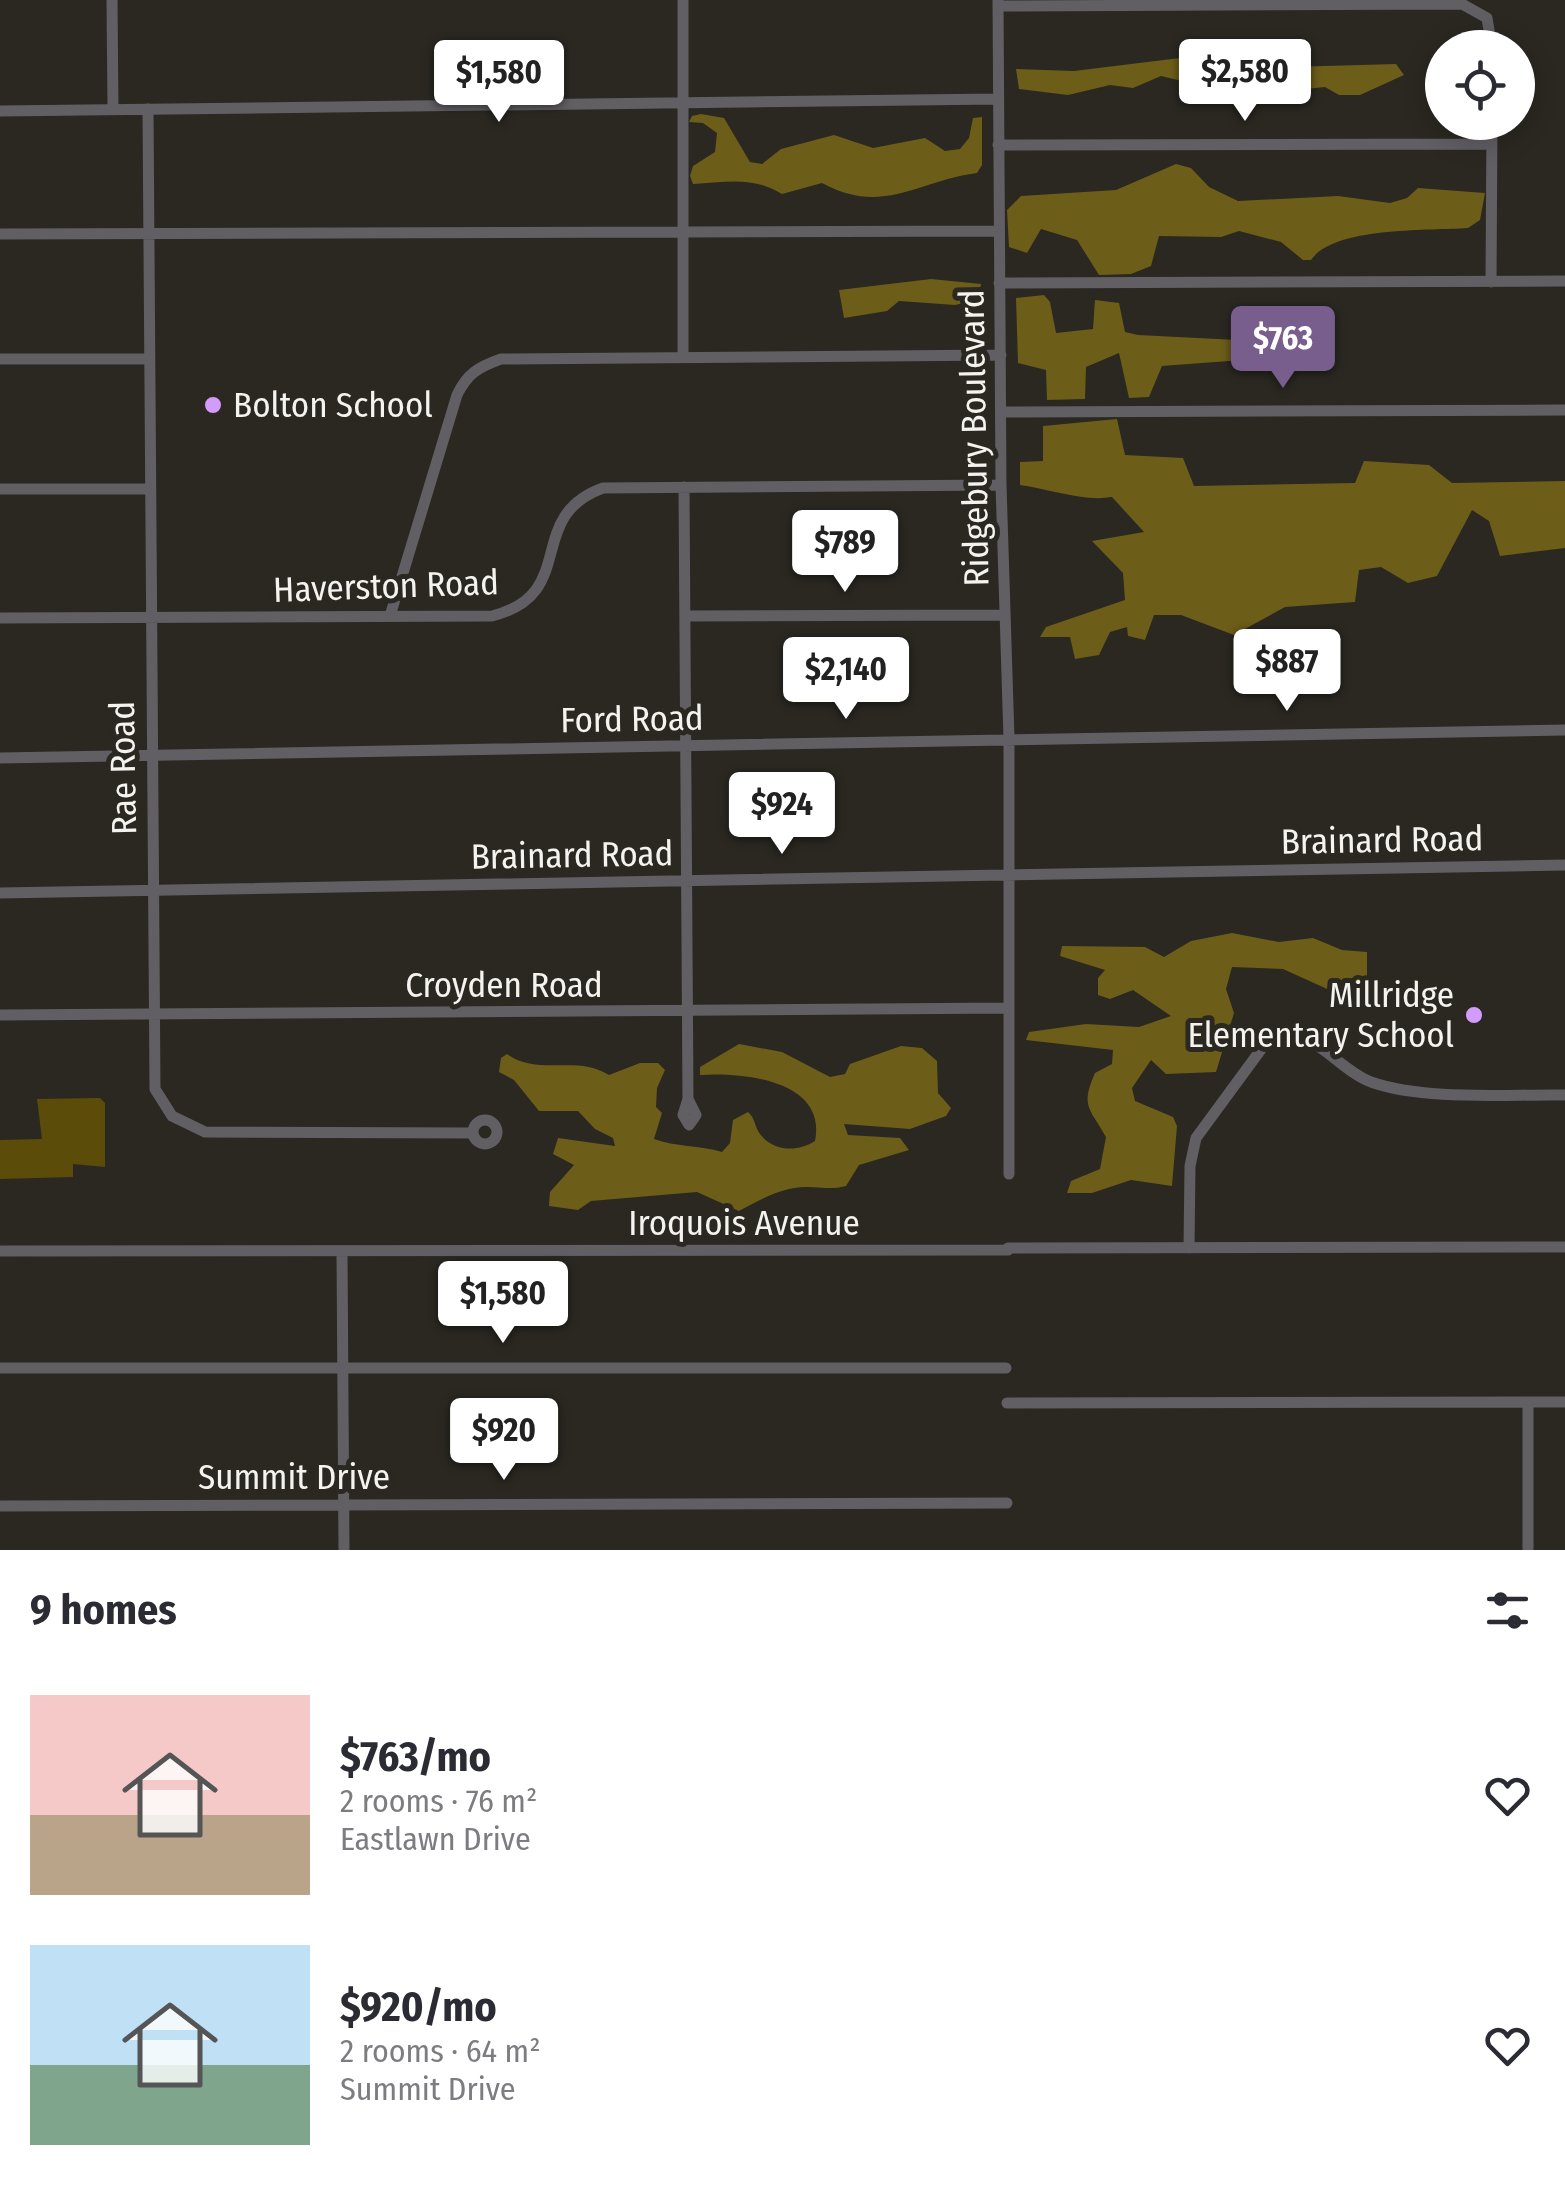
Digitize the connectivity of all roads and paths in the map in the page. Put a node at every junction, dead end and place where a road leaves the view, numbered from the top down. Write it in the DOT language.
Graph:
graph roads {
  1 [pos="112,0"];
  2 [pos="683,0"];
  3 [pos="999,3"];
  4 [pos="1489,30"];
  5 [pos="998,99"];
  6 [pos="683,102"];
  7 [pos="112,109"];
  8 [pos="148,109"];
  9 [pos="0,110"];
  10 [pos="1492,140"];
  11 [pos="1492,144"];
  12 [pos="998,145"];
  13 [pos="998,231"];
  14 [pos="684,232"];
  15 [pos="0,234"];
  16 [pos="147,234"];
  17 [pos="1565,281"];
  18 [pos="1492,282"];
  19 [pos="999,283"];
  20 [pos="1000,354"];
  21 [pos="683,357"];
  22 [pos="149,358"];
  23 [pos="0,359"];
  24 [pos="1565,410"];
  25 [pos="1002,412"];
  26 [pos="1001,485"];
  27 [pos="684,487"];
  28 [pos="0,489"];
  29 [pos="148,489"];
  30 [pos="1005,615"];
  31 [pos="149,616"];
  32 [pos="390,616"];
  33 [pos="685,616"];
  34 [pos="0,618"];
  35 [pos="1565,730"];
  36 [pos="1009,738"];
  37 [pos="685,746"];
  38 [pos="151,755"];
  39 [pos="0,758"];
  40 [pos="1565,864"];
  41 [pos="1008,872"];
  42 [pos="685,880"];
  43 [pos="152,890"];
  44 [pos="0,893"];
  45 [pos="1008,1008"];
  46 [pos="688,1012"];
  47 [pos="153,1014"];
  48 [pos="0,1015"];
  49 [pos="1565,1095"];
  50 [pos="688,1099"];
  51 [pos="473,1132"];
  52 [pos="1008,1174"];
  53 [pos="1565,1247"];
  54 [pos="1190,1248"];
  55 [pos="342,1250"];
  56 [pos="0,1251"];
  57 [pos="342,1366"];
  58 [pos="0,1368"];
  59 [pos="1006,1368"];
  60 [pos="1006,1402"];
  61 [pos="1528,1402"];
  62 [pos="1565,1402"];
  63 [pos="1008,1503"];
  64 [pos="344,1504"];
  65 [pos="0,1506"];
  66 [pos="344,1550"];
  67 [pos="1528,1550"];
  1 -- 7 [label="street"];
  2 -- 6 [label="street"];
  3 -- 4 [label="street"];
  3 -- 5 [label="street, Ridgebury Boulevard"];
  5 -- 6 [label="street"];
  5 -- 12 [label="street, Ridgebury Boulevard"];
  6 -- 8 [label="street"];
  6 -- 14 [label="street"];
  7 -- 8 [label="street"];
  7 -- 9 [label="street"];
  8 -- 16 [label="street, Rae Road"];
  10 -- 11 [label="street"];
  11 -- 12 [label="street"];
  11 -- 18 [label="street"];
  12 -- 13 [label="street, Ridgebury Boulevard"];
  13 -- 14 [label="street"];
  13 -- 19 [label="street, Ridgebury Boulevard"];
  14 -- 16 [label="street"];
  14 -- 21 [label="street"];
  15 -- 16 [label="street"];
  16 -- 22 [label="street, Rae Road"];
  17 -- 18 [label="street"];
  18 -- 19 [label="street"];
  19 -- 20 [label="street, Ridgebury Boulevard"];
  20 -- 21 [label="street"];
  20 -- 25 [label="street, Ridgebury Boulevard"];
  21 -- 32 [label="street"];
  22 -- 23 [label="street"];
  22 -- 29 [label="street, Rae Road"];
  24 -- 25 [label="street"];
  25 -- 26 [label="street, Ridgebury Boulevard"];
  26 -- 27 [label="street, Haverston Road"];
  26 -- 30 [label="street, Ridgebury Boulevard"];
  27 -- 32 [label="street, Haverston Road"];
  27 -- 33 [label="street"];
  28 -- 29 [label="street"];
  29 -- 31 [label="street, Rae Road"];
  30 -- 33 [label="street"];
  30 -- 36 [label="street, Ridgebury Boulevard"];
  31 -- 32 [label="street, Haverston Road"];
  31 -- 34 [label="street, Haverston Road"];
  31 -- 38 [label="street, Rae Road"];
  33 -- 37 [label="street"];
  35 -- 36 [label="street, Ford Road"];
  36 -- 37 [label="street, Ford Road"];
  36 -- 41 [label="street, Ridgebury Boulevard"];
  37 -- 38 [label="street, Ford Road"];
  37 -- 42 [label="street"];
  38 -- 39 [label="street, Ford Road"];
  38 -- 43 [label="street, Rae Road"];
  40 -- 41 [label="street, Brainard Road"];
  41 -- 42 [label="street, Brainard Road"];
  41 -- 45 [label="street, Ridgebury Boulevard"];
  42 -- 43 [label="street, Brainard Road"];
  42 -- 46 [label="street"];
  43 -- 44 [label="street, Brainard Road"];
  43 -- 47 [label="street, Rae Road"];
  45 -- 46 [label="street, Croyden Road"];
  45 -- 52 [label="street, Ridgebury Boulevard"];
  46 -- 47 [label="street, Croyden Road"];
  46 -- 50 [label="street"];
  47 -- 48 [label="street, Croyden Road"];
  47 -- 51 [label="street, Rae Road"];
  49 -- 54 [label="street"];
  53 -- 54 [label="street, Iroquois Avenue"];
  54 -- 55 [label="street, Iroquois Avenue"];
  55 -- 56 [label="street, Iroquois Avenue"];
  55 -- 57 [label="street"];
  57 -- 58 [label="street"];
  57 -- 59 [label="street"];
  57 -- 64 [label="street"];
  60 -- 61 [label="street"];
  61 -- 62 [label="street"];
  61 -- 67 [label="street"];
  63 -- 64 [label="street, Summit Drive"];
  64 -- 65 [label="street, Summit Drive"];
  64 -- 66 [label="street"];
}
